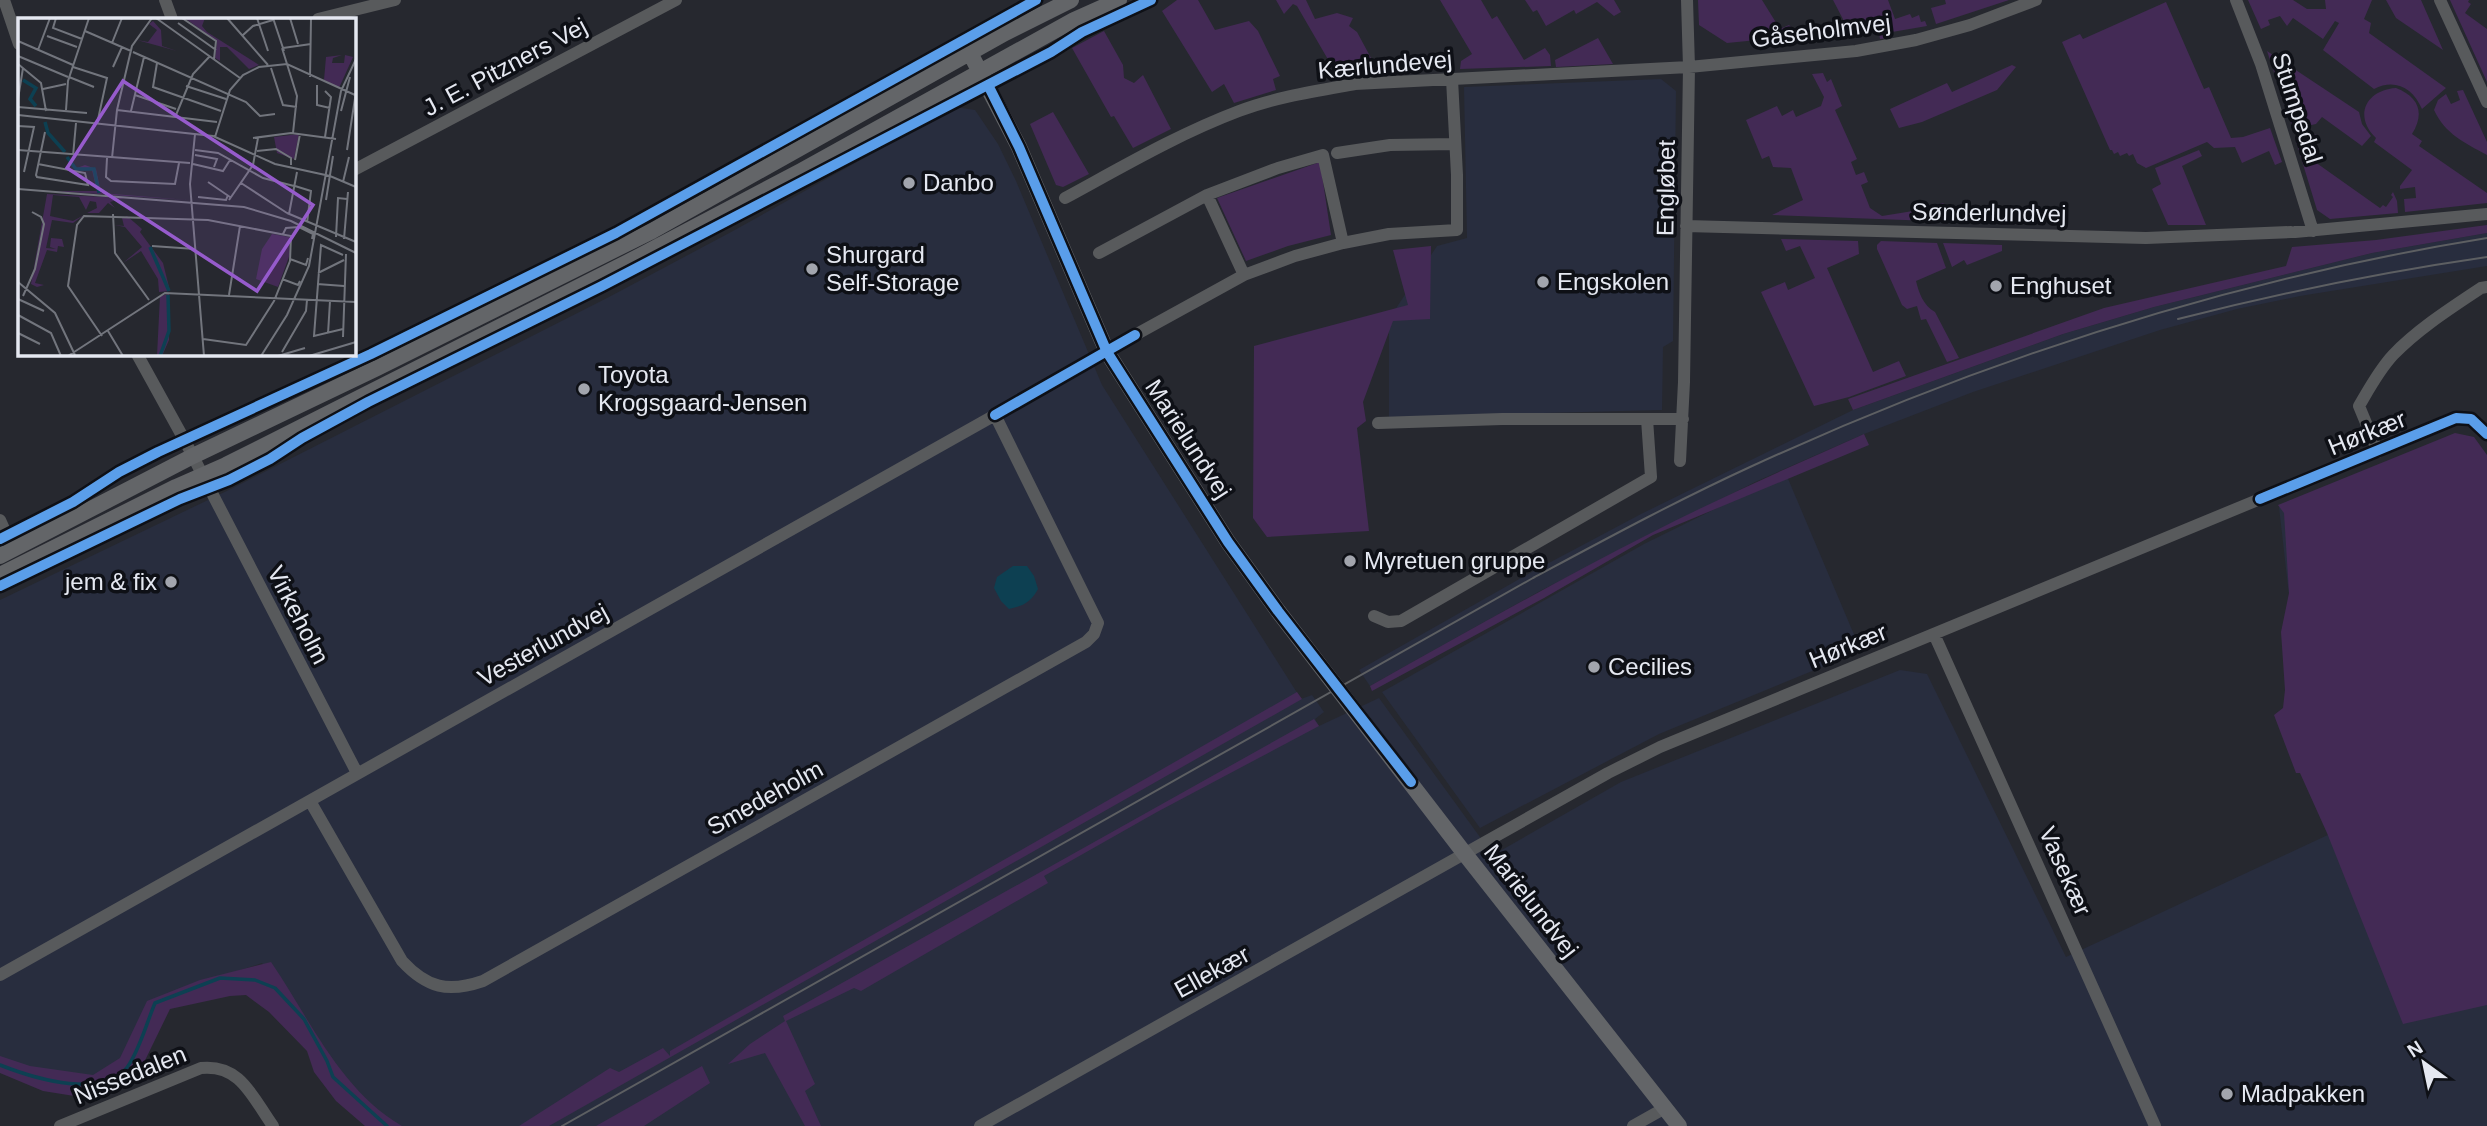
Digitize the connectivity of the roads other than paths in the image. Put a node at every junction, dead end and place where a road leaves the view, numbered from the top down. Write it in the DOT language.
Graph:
graph roads {
  1 [pos="4,0"];
  2 [pos="165,0"];
  3 [pos="395,0"];
  4 [pos="676,0"];
  5 [pos="1071,0"];
  6 [pos="1119,0"];
  7 [pos="1687,0"];
  8 [pos="2036,0"];
  9 [pos="2236,0"];
  10 [pos="2440,0"];
  11 [pos="172,18"];
  12 [pos="322,18"];
  13 [pos="18,41"];
  14 [pos="970,53"];
  15 [pos="1689,67"];
  16 [pos="981,72"];
  17 [pos="1452,79"];
  18 [pos="2487,102"];
  19 [pos="1455,144"];
  20 [pos="1337,153"];
  21 [pos="355,169"];
  22 [pos="1207,195"];
  23 [pos="1065,198"];
  24 [pos="2487,214"];
  25 [pos="1686,226"];
  26 [pos="2313,231"];
  27 [pos="1343,243"];
  28 [pos="1099,253"];
  29 [pos="1244,275"];
  30 [pos="2487,287"];
  31 [pos="1135,335"];
  32 [pos="1107,352"];
  33 [pos="138,355"];
  34 [pos="995,415"];
  35 [pos="1647,419"];
  36 [pos="1683,419"];
  37 [pos="1378,422"];
  38 [pos="2487,434"];
  39 [pos="2378,452"];
  40 [pos="192,456"];
  41 [pos="1680,461"];
  42 [pos="202,475"];
  43 [pos="0,520"];
  44 [pos="7,553"];
  45 [pos="0,575"];
  46 [pos="1374,616"];
  47 [pos="1934,635"];
  48 [pos="357,773"];
  49 [pos="310,801"];
  50 [pos="1465,854"];
  51 [pos="0,975"];
  52 [pos="1665,1108"];
  53 [pos="60,1126"];
  54 [pos="272,1126"];
  55 [pos="981,1126"];
  56 [pos="1633,1126"];
  57 [pos="1679,1126"];
  58 [pos="2155,1126"];
  1 -- 13 [label="street"];
  2 -- 11 [label="street"];
  3 -- 12 [label="street"];
  4 -- 21 [label="street, J. E. Pitzners Vej"];
  5 -- 14 [label="main road"];
  6 -- 16 [label="main road"];
  7 -- 15 [label="street, Engløbet"];
  8 -- 15 [label="street, Gåseholmvej"];
  9 -- 26 [label="street, Stumpedal"];
  10 -- 18 [label="street"];
  14 -- 16 [label="main road, Marielundvej"];
  14 -- 40 [label="main road"];
  15 -- 17 [label="street, Kærlundevej"];
  15 -- 25 [label="street, Engløbet"];
  16 -- 32 [label="main road, Marielundvej"];
  16 -- 42 [label="main road"];
  17 -- 19 [label="street"];
  17 -- 23 [label="street, Kærlundevej"];
  19 -- 20 [label="street"];
  19 -- 27 [label="street"];
  22 -- 27 [label="street"];
  22 -- 28 [label="street"];
  22 -- 29 [label="street"];
  24 -- 26 [label="street, Sønderlundvej"];
  25 -- 26 [label="street, Sønderlundvej"];
  25 -- 36 [label="street, Engløbet"];
  27 -- 29 [label="street"];
  29 -- 31 [label="street"];
  30 -- 39 [label="street"];
  32 -- 34 [label="street, Vesterlundvej"];
  32 -- 50 [label="main road, Marielundvej"];
  33 -- 40 [label="street, Virkeholm"];
  34 -- 48 [label="street, Vesterlundvej"];
  34 -- 49 [label="street, Smedeholm"];
  35 -- 36 [label="street"];
  35 -- 37 [label="street"];
  35 -- 46 [label="street"];
  36 -- 41 [label="street, Engløbet"];
  38 -- 39 [label="street, Hørkær"];
  39 -- 47 [label="street, Hørkær"];
  40 -- 42 [label="street, Virkeholm"];
  40 -- 44 [label="main road"];
  42 -- 45 [label="main road"];
  42 -- 48 [label="street, Virkeholm"];
  43 -- 44 [label="street"];
  47 -- 50 [label="street, Hørkær"];
  47 -- 58 [label="street, Vasekær"];
  48 -- 49 [label="street, Vesterlundvej"];
  49 -- 51 [label="street, Vesterlundvej"];
  50 -- 52 [label="main road, Marielundvej"];
  50 -- 55 [label="street, Ellekær"];
  52 -- 56 [label="street"];
  52 -- 57 [label="main road, Marielundvej"];
  53 -- 54 [label="street, Nissedalen"];
}
